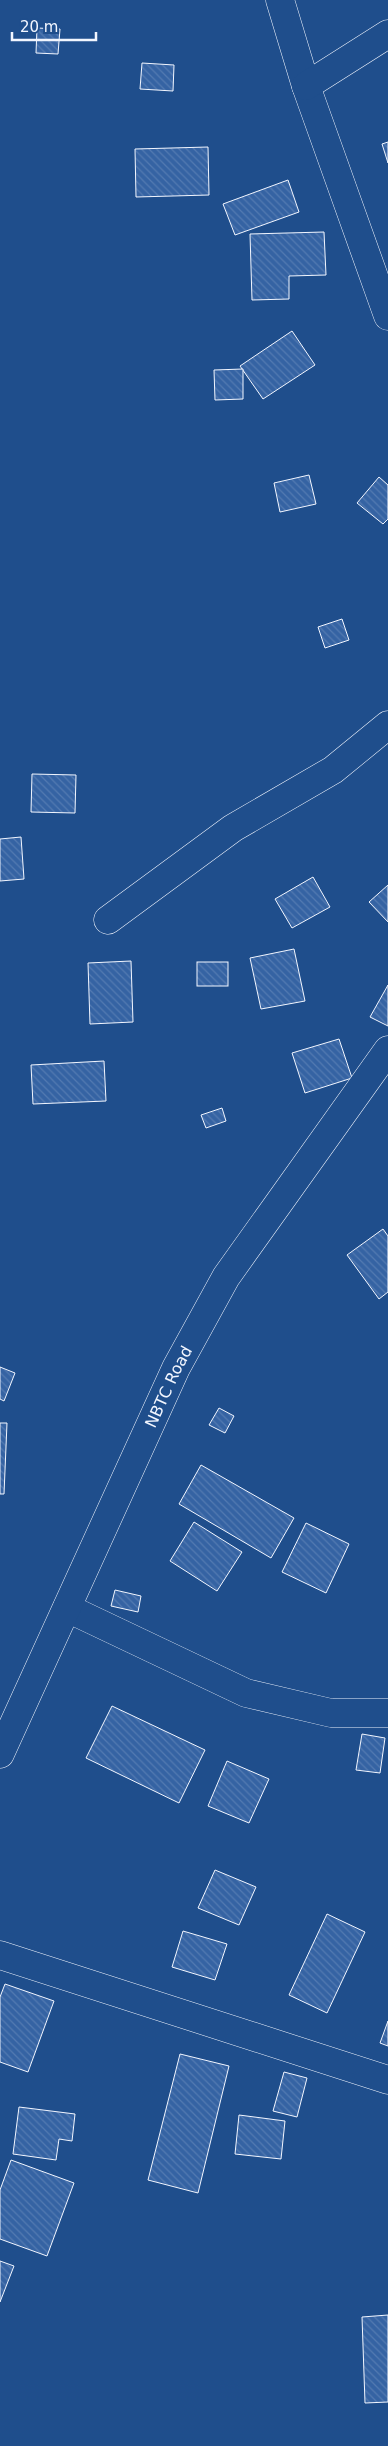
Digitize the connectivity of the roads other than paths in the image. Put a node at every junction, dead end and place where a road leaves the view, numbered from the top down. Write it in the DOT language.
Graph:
graph roads {
  1 [pos="280,0"];
  2 [pos="388,34"];
  3 [pos="306,86"];
  4 [pos="388,316"];
  5 [pos="388,725"];
  6 [pos="108,920"];
  7 [pos="388,1050"];
  8 [pos="67,1608"];
  9 [pos="388,1713"];
  10 [pos="0,1754"];
  11 [pos="0,1955"];
  12 [pos="388,2080"];
  1 -- 3 [label="street"];
  2 -- 3 [label="street"];
  3 -- 4 [label="street"];
  5 -- 6 [label="street"];
  7 -- 8 [label="street, NBTC Road"];
  8 -- 9 [label="street"];
  8 -- 10 [label="street, NBTC Road"];
  11 -- 12 [label="street"];
}
